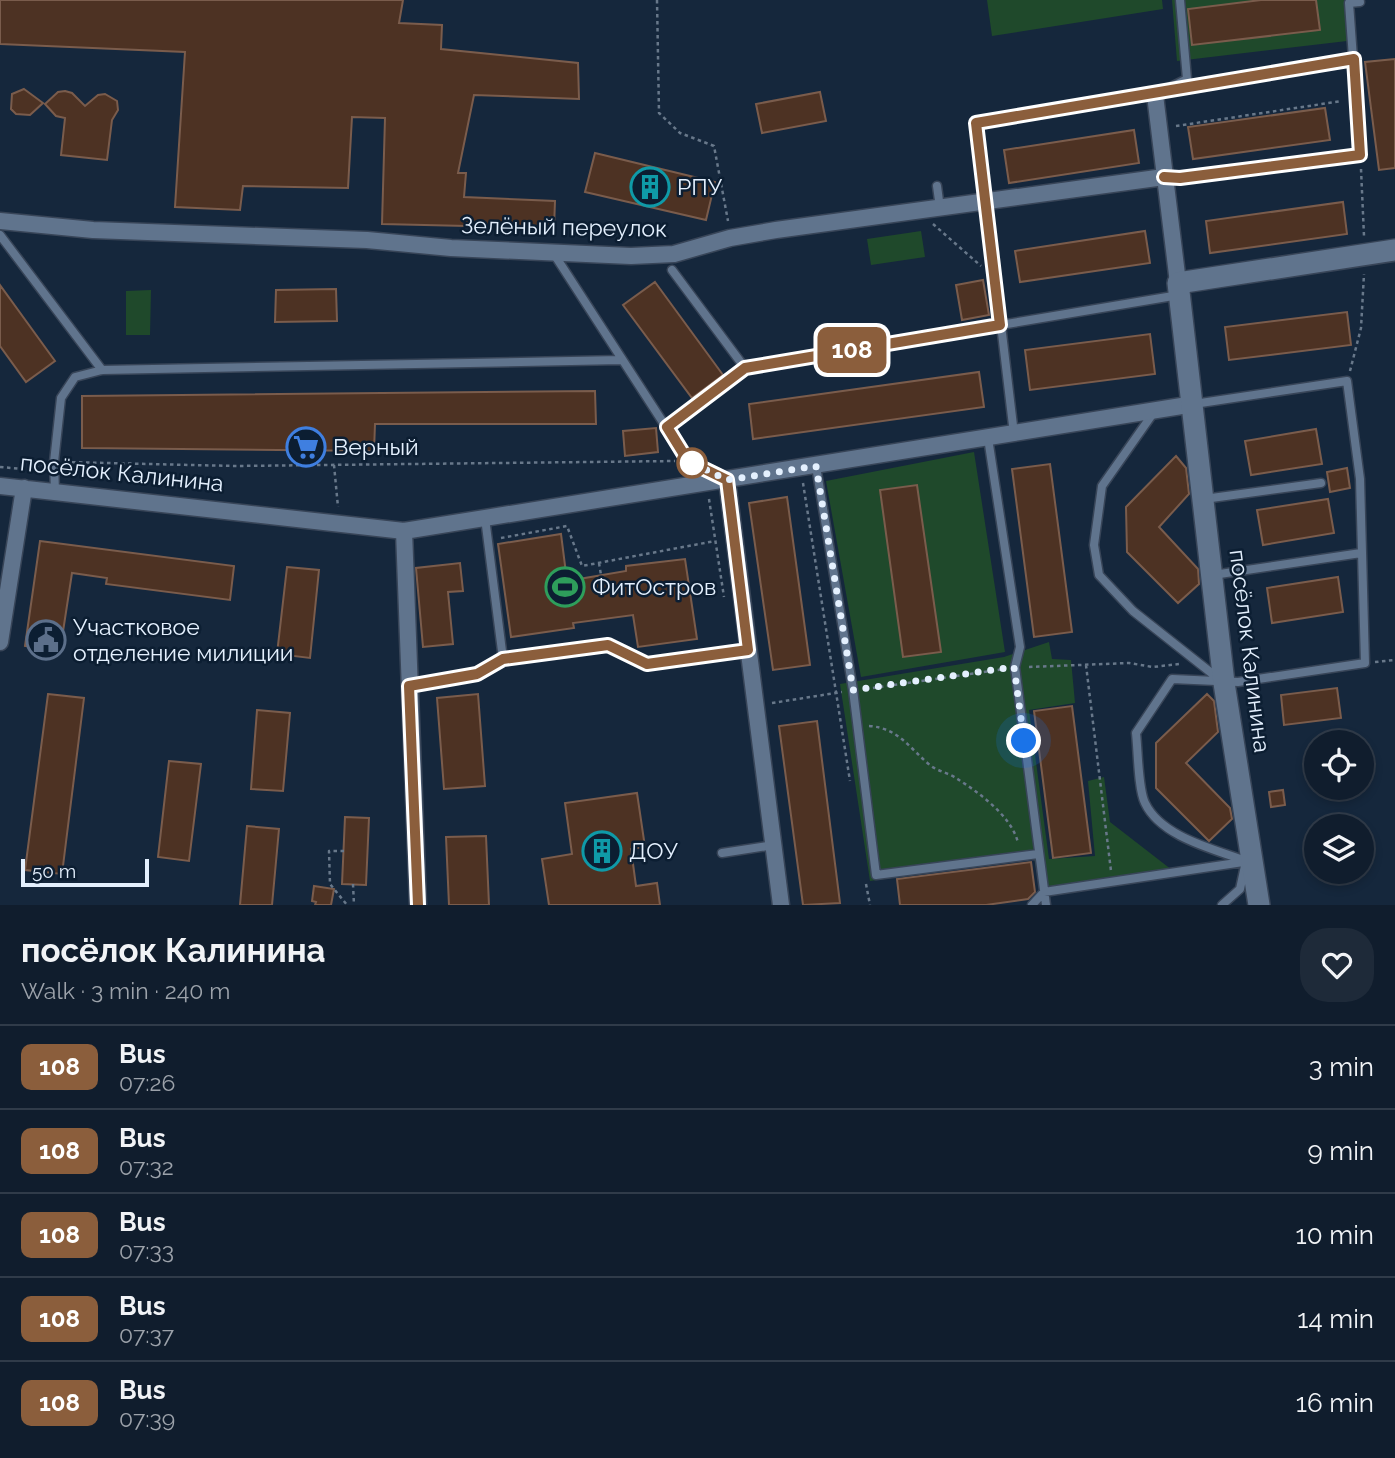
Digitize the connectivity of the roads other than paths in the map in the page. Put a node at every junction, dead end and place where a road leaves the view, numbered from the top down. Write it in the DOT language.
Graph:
graph roads {
  1 [pos="1180,0"];
  2 [pos="1360,2"];
  3 [pos="1354,59"];
  4 [pos="1155,95"];
  5 [pos="1164,177"];
  6 [pos="937,186"];
  7 [pos="985,202"];
  8 [pos="940,208"];
  9 [pos="0,221"];
  10 [pos="0,234"];
  11 [pos="1395,250"];
  12 [pos="554,254"];
  13 [pos="672,270"];
  14 [pos="1178,289"];
  15 [pos="1000,325"];
  16 [pos="621,360"];
  17 [pos="745,368"];
  18 [pos="102,370"];
  19 [pos="1194,404"];
  20 [pos="1156,410"];
  21 [pos="667,427"];
  22 [pos="1014,434"];
  23 [pos="988,438"];
  24 [pos="808,467"];
  25 [pos="727,480"];
  26 [pos="1321,483"];
  27 [pos="0,486"];
  28 [pos="23,488"];
  29 [pos="55,492"];
  30 [pos="1204,499"];
  31 [pos="485,518"];
  32 [pos="404,531"];
  33 [pos="1362,553"];
  34 [pos="1213,575"];
  35 [pos="0,642"];
  36 [pos="748,650"];
  37 [pos="503,659"];
  38 [pos="1224,683"];
  39 [pos="409,686"];
  40 [pos="774,845"];
  41 [pos="722,853"];
  42 [pos="1038,854"];
  43 [pos="1250,861"];
  44 [pos="1044,892"];
  45 [pos="418,905"];
  46 [pos="781,905"];
  47 [pos="1032,905"];
  48 [pos="1046,905"];
  49 [pos="1222,905"];
  50 [pos="1259,905"];
  1 -- 4 [label="lane"];
  2 -- 3 [label="lane"];
  3 -- 4 [label="lane"];
  3 -- 5 [label="lane"];
  4 -- 5 [label="street, посёлок Калинина"];
  4 -- 7 [label="lane"];
  5 -- 7 [label="street, Зелёный переулок"];
  5 -- 14 [label="street, посёлок Калинина"];
  6 -- 8 [label="lane"];
  7 -- 8 [label="street, Зелёный переулок"];
  7 -- 15 [label="lane"];
  8 -- 12 [label="street, Зелёный переулок"];
  9 -- 12 [label="street, Зелёный переулок"];
  10 -- 18 [label="lane"];
  11 -- 14 [label="street"];
  12 -- 16 [label="lane"];
  13 -- 17 [label="lane"];
  14 -- 15 [label="lane"];
  14 -- 19 [label="street, посёлок Калинина"];
  15 -- 17 [label="lane"];
  15 -- 22 [label="lane"];
  16 -- 18 [label="lane"];
  16 -- 21 [label="lane"];
  17 -- 21 [label="lane"];
  18 -- 29 [label="lane"];
  19 -- 20 [label="street, посёлок Калинина"];
  19 -- 30 [label="street, посёлок Калинина"];
  19 -- 33 [label="lane"];
  20 -- 22 [label="street, посёлок Калинина"];
  20 -- 38 [label="lane"];
  21 -- 25 [label="lane"];
  22 -- 23 [label="street, посёлок Калинина"];
  23 -- 24 [label="street, посёлок Калинина"];
  23 -- 42 [label="lane"];
  24 -- 25 [label="street, посёлок Калинина"];
  24 -- 42 [label="lane"];
  25 -- 31 [label="street, посёлок Калинина"];
  25 -- 36 [label="street"];
  26 -- 30 [label="lane"];
  27 -- 28 [label="street, посёлок Калинина"];
  28 -- 29 [label="street, посёлок Калинина"];
  28 -- 35 [label="street"];
  29 -- 32 [label="street, посёлок Калинина"];
  30 -- 34 [label="street, посёлок Калинина"];
  31 -- 32 [label="street, посёлок Калинина"];
  31 -- 37 [label="lane"];
  32 -- 39 [label="street"];
  33 -- 34 [label="lane"];
  33 -- 38 [label="lane"];
  34 -- 38 [label="street, посёлок Калинина"];
  36 -- 37 [label="lane"];
  36 -- 40 [label="street"];
  37 -- 39 [label="lane"];
  38 -- 43 [label="street, посёлок Калинина"];
  38 -- 43 [label="lane"];
  39 -- 45 [label="street"];
  40 -- 41 [label="lane"];
  40 -- 46 [label="street"];
  42 -- 44 [label="lane"];
  43 -- 44 [label="lane"];
  43 -- 49 [label="lane"];
  43 -- 50 [label="street, посёлок Калинина"];
  44 -- 47 [label="lane"];
  44 -- 48 [label="lane"];
}
